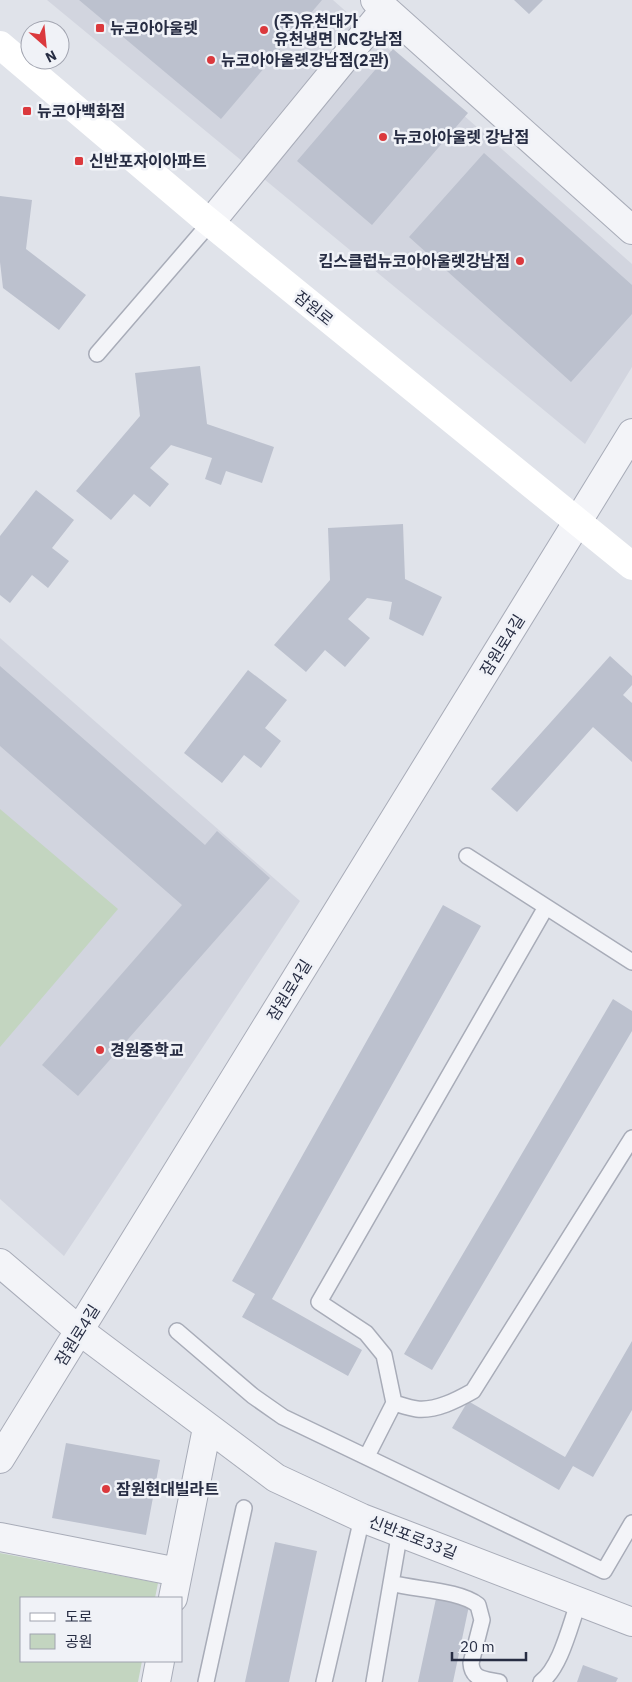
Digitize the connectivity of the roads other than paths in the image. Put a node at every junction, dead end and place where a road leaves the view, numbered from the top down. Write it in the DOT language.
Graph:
graph roads {
  1 [pos="384,3"];
  2 [pos="0,45"];
  3 [pos="210,223"];
  4 [pos="632,230"];
  5 [pos="98,354"];
  6 [pos="632,433"];
  7 [pos="578,521"];
  8 [pos="632,566"];
  9 [pos="467,856"];
  10 [pos="546,907"];
  11 [pos="632,962"];
  12 [pos="632,1138"];
  13 [pos="0,1263"];
  14 [pos="80,1331"];
  15 [pos="177,1331"];
  16 [pos="394,1402"];
  17 [pos="207,1428"];
  18 [pos="366,1456"];
  19 [pos="0,1459"];
  20 [pos="244,1508"];
  21 [pos="362,1518"];
  22 [pos="632,1523"];
  23 [pos="400,1532"];
  24 [pos="0,1537"];
  25 [pos="178,1572"];
  26 [pos="391,1583"];
  27 [pos="173,1597"];
  28 [pos="579,1601"];
  29 [pos="632,1622"];
  30 [pos="160,1662"];
  31 [pos="156,1682"];
  32 [pos="206,1682"];
  33 [pos="324,1682"];
  34 [pos="374,1682"];
  35 [pos="498,1682"];
  36 [pos="540,1682"];
  1 -- 3 [label="street"];
  1 -- 4 [label="street"];
  2 -- 3 [label="main road, 잠원로"];
  3 -- 5 [label="lane"];
  3 -- 7 [label="main road, 잠원로"];
  6 -- 7 [label="street, 잠원로4길"];
  7 -- 8 [label="main road, 잠원로"];
  7 -- 14 [label="street, 잠원로4길"];
  9 -- 10 [label="lane"];
  10 -- 11 [label="lane"];
  10 -- 16 [label="lane"];
  12 -- 16 [label="lane"];
  13 -- 14 [label="street, 신반포로33길"];
  14 -- 17 [label="street, 신반포로33길"];
  14 -- 19 [label="street, 잠원로4길"];
  15 -- 18 [label="lane"];
  16 -- 18 [label="lane"];
  17 -- 21 [label="street, 신반포로33길"];
  17 -- 25 [label="street"];
  18 -- 22 [label="lane"];
  20 -- 32 [label="lane"];
  21 -- 23 [label="street, 신반포로33길"];
  21 -- 33 [label="lane"];
  23 -- 26 [label="lane"];
  23 -- 28 [label="street, 신반포로33길"];
  24 -- 25 [label="street"];
  25 -- 27 [label="street"];
  26 -- 34 [label="lane"];
  26 -- 35 [label="lane"];
  28 -- 29 [label="street, 신반포로33길"];
  28 -- 36 [label="lane"];
  30 -- 31 [label="street"];
}
